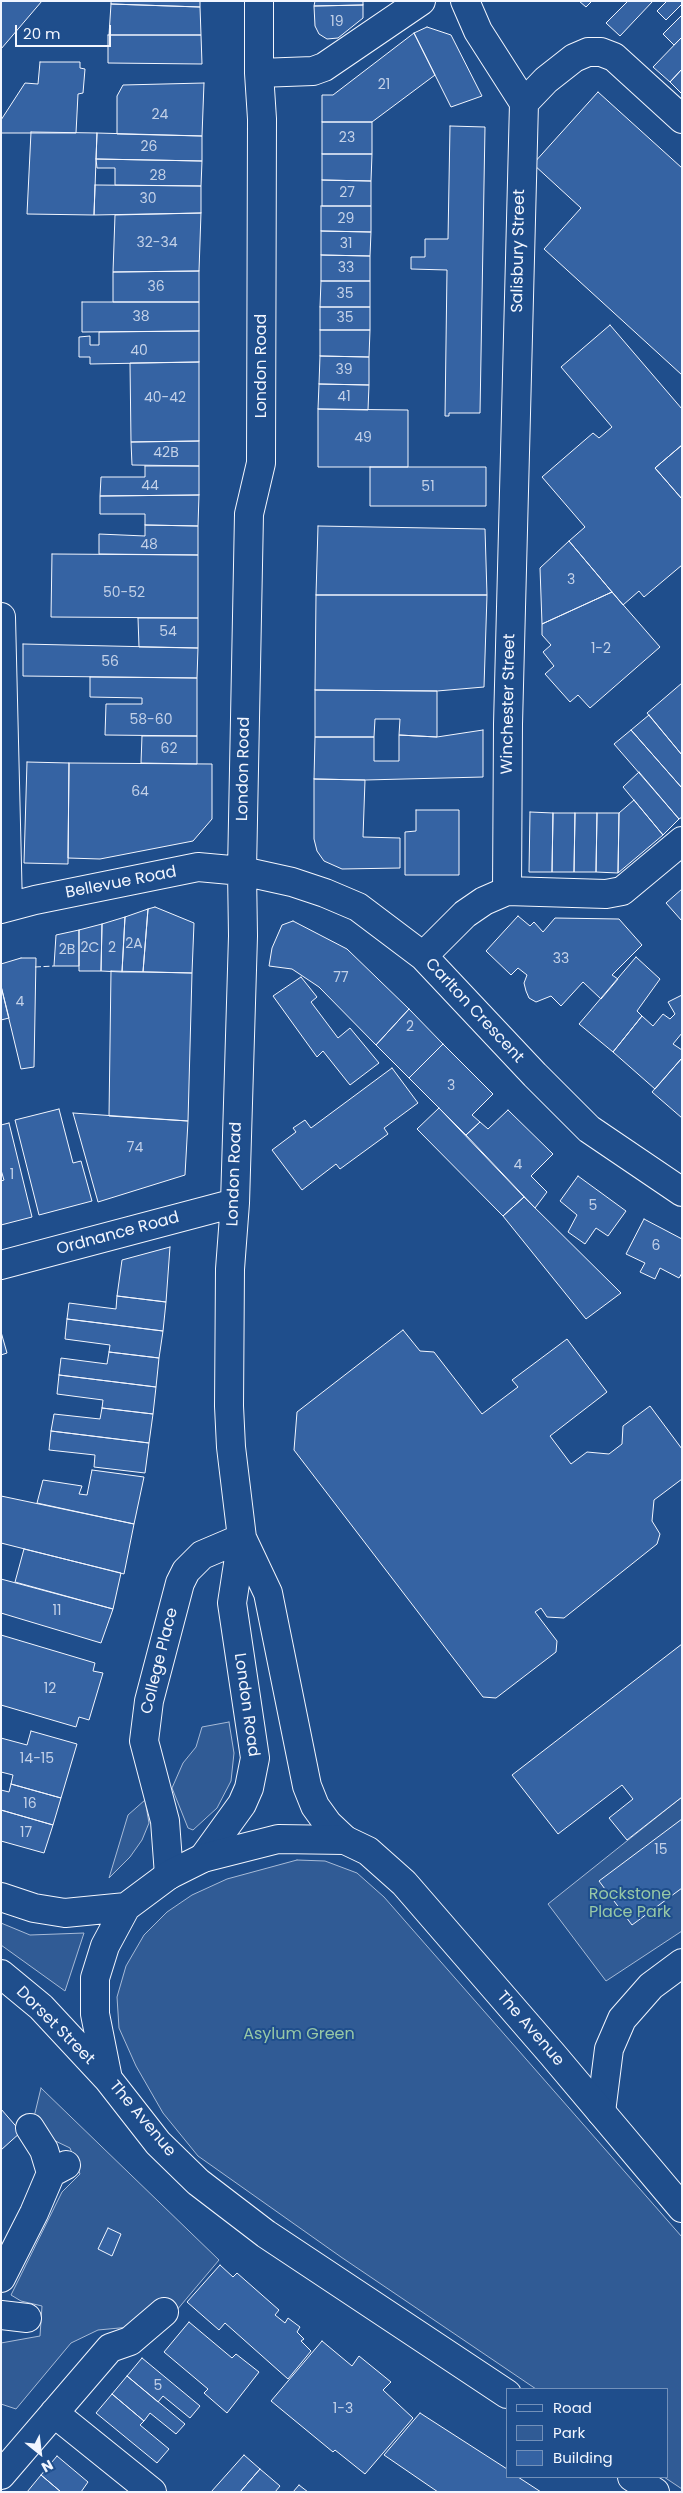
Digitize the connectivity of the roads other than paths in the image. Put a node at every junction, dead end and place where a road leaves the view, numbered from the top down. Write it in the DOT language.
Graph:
graph roads {
  1 [pos="259,1"];
  2 [pos="421,1"];
  3 [pos="466,1"];
  4 [pos="259,73"];
  5 [pos="524,102"];
  6 [pos="682,120"];
  7 [pos="513,516"];
  8 [pos="1,617"];
  9 [pos="682,841"];
  10 [pos="242,871"];
  11 [pos="507,891"];
  12 [pos="4,908"];
  13 [pos="423,956"];
  14 [pos="682,1192"];
  15 [pos="235,1203"];
  16 [pos="1,1265"];
  17 [pos="242,1538"];
  18 [pos="345,1840"];
  19 [pos="203,1858"];
  20 [pos="169,1875"];
  21 [pos="1,1897"];
  22 [pos="126,1907"];
  23 [pos="682,1963"];
  24 [pos="1,1974"];
  25 [pos="108,2080"];
  26 [pos="600,2112"];
  27 [pos="30,2128"];
  28 [pos="682,2208"];
  29 [pos="1,2278"];
  30 [pos="164,2312"];
  31 [pos="506,2393"];
  32 [pos="54,2413"];
  33 [pos="1,2475"];
  34 [pos="634,2478"];
  35 [pos="152,2492"];
  36 [pos="655,2492"];
  1 -- 4 [label="street, London Road"];
  2 -- 4 [label="street"];
  3 -- 5 [label="street"];
  4 -- 10 [label="street, London Road"];
  5 -- 6 [label="street"];
  5 -- 7 [label="street, Salisbury Street"];
  7 -- 11 [label="street, Winchester Street"];
  8 -- 12 [label="street"];
  9 -- 11 [label="street"];
  10 -- 12 [label="street, Bellevue Road"];
  10 -- 13 [label="street, Carlton Crescent"];
  10 -- 15 [label="street, London Road"];
  11 -- 13 [label="street"];
  13 -- 14 [label="street, Carlton Crescent"];
  15 -- 16 [label="street, Ordnance Road"];
  15 -- 17 [label="street, London Road"];
  17 -- 18 [label="street, London Road"];
  17 -- 19 [label="street, London Road"];
  17 -- 20 [label="street, College Place"];
  18 -- 19 [label="street, The Avenue"];
  18 -- 26 [label="street, The Avenue"];
  19 -- 20 [label="street, The Avenue"];
  20 -- 22 [label="street, The Avenue"];
  21 -- 22 [label="street"];
  22 -- 25 [label="street, The Avenue"];
  23 -- 26 [label="street"];
  24 -- 25 [label="street, Dorset Street"];
  25 -- 31 [label="street, The Avenue"];
  26 -- 28 [label="street, The Avenue"];
  27 -- 29 [label="street"];
  30 -- 32 [label="street"];
  32 -- 33 [label="street"];
  32 -- 35 [label="street"];
  34 -- 36 [label="street"];
}
